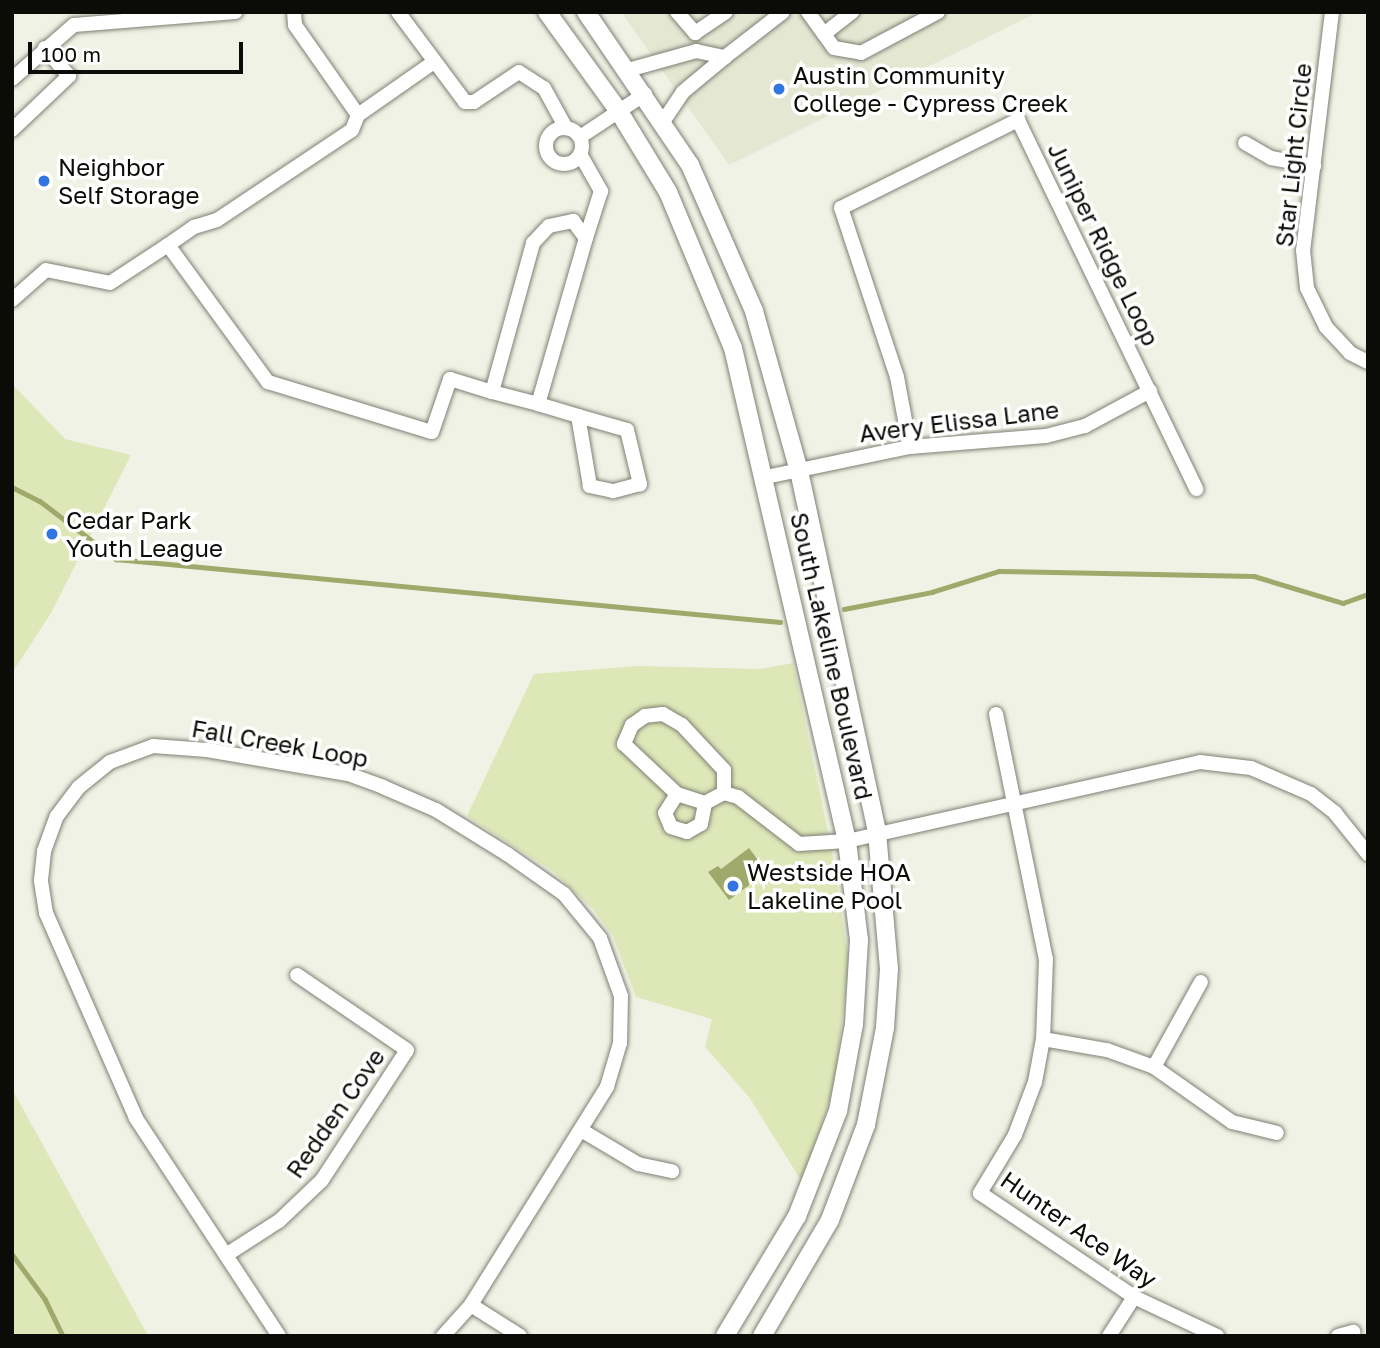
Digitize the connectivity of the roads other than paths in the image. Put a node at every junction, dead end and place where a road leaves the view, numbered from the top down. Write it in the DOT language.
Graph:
graph roads {
  1 [pos="235,12"];
  2 [pos="294,12"];
  3 [pos="398,12"];
  4 [pos="547,12"];
  5 [pos="586,12"];
  6 [pos="677,12"];
  7 [pos="726,12"];
  8 [pos="783,12"];
  9 [pos="808,12"];
  10 [pos="852,12"];
  11 [pos="938,12"];
  12 [pos="1332,12"];
  13 [pos="824,34"];
  14 [pos="45,48"];
  15 [pos="725,57"];
  16 [pos="434,62"];
  17 [pos="628,69"];
  18 [pos="12,79"];
  19 [pos="645,94"];
  20 [pos="618,110"];
  21 [pos="358,115"];
  22 [pos="663,122"];
  23 [pos="566,128"];
  24 [pos="12,130"];
  25 [pos="580,137"];
  26 [pos="1245,143"];
  27 [pos="580,154"];
  28 [pos="1314,166"];
  29 [pos="586,238"];
  30 [pos="168,245"];
  31 [pos="12,300"];
  32 [pos="1368,362"];
  33 [pos="1150,391"];
  34 [pos="492,392"];
  35 [pos="538,404"];
  36 [pos="578,416"];
  37 [pos="910,446"];
  38 [pos="799,471"];
  39 [pos="766,477"];
  40 [pos="1196,488"];
  41 [pos="996,714"];
  42 [pos="723,793"];
  43 [pos="677,794"];
  44 [pos="705,803"];
  45 [pos="1012,804"];
  46 [pos="877,832"];
  47 [pos="847,841"];
  48 [pos="1368,854"];
  49 [pos="296,975"];
  50 [pos="1201,982"];
  51 [pos="1042,1039"];
  52 [pos="1154,1068"];
  53 [pos="581,1130"];
  54 [pos="1277,1133"];
  55 [pos="672,1171"];
  56 [pos="226,1255"];
  57 [pos="1134,1297"];
  58 [pos="471,1305"];
  59 [pos="1353,1332"];
  60 [pos="279,1336"];
  61 [pos="443,1336"];
  62 [pos="520,1336"];
  63 [pos="725,1336"];
  64 [pos="762,1336"];
  65 [pos="1109,1336"];
  66 [pos="1217,1336"];
  67 [pos="1338,1336"];
  1 -- 14 [label="street"];
  2 -- 21 [label="street"];
  3 -- 16 [label="street"];
  4 -- 20 [label="main road, South Lakeline Boulevard"];
  5 -- 17 [label="main road, South Lakeline Boulevard"];
  6 -- 7 [label="street"];
  8 -- 15 [label="street"];
  9 -- 13 [label="street"];
  10 -- 13 [label="street"];
  11 -- 13 [label="street"];
  12 -- 28 [label="street, Star Light Circle"];
  14 -- 18 [label="street"];
  14 -- 24 [label="street"];
  15 -- 17 [label="street"];
  15 -- 22 [label="street"];
  16 -- 21 [label="street"];
  16 -- 23 [label="street"];
  17 -- 19 [label="main road, South Lakeline Boulevard"];
  19 -- 20 [label="street"];
  19 -- 22 [label="main road, South Lakeline Boulevard"];
  20 -- 25 [label="street"];
  20 -- 39 [label="main road, South Lakeline Boulevard"];
  21 -- 30 [label="street"];
  22 -- 38 [label="main road, South Lakeline Boulevard"];
  23 -- 25 [label="street"];
  23 -- 27 [label="street"];
  25 -- 27 [label="street"];
  26 -- 28 [label="street"];
  27 -- 29 [label="street"];
  28 -- 32 [label="street, Star Light Circle"];
  29 -- 34 [label="street"];
  29 -- 35 [label="street"];
  30 -- 31 [label="street"];
  30 -- 34 [label="street"];
  33 -- 37 [label="street, Avery Elissa Lane"];
  33 -- 37 [label="street, Juniper Ridge Loop"];
  33 -- 40 [label="street, Juniper Ridge Loop"];
  34 -- 35 [label="street"];
  35 -- 36 [label="street"];
  36 -- 36 [label="street"];
  37 -- 38 [label="street, Avery Elissa Lane"];
  38 -- 39 [label="street, Avery Elissa Lane"];
  38 -- 46 [label="main road, South Lakeline Boulevard"];
  39 -- 47 [label="main road, South Lakeline Boulevard"];
  41 -- 45 [label="street, Hunter Ace Way"];
  42 -- 43 [label="street"];
  42 -- 44 [label="street"];
  42 -- 47 [label="street"];
  43 -- 44 [label="street"];
  43 -- 44 [label="street"];
  45 -- 46 [label="street"];
  45 -- 48 [label="street"];
  45 -- 51 [label="street, Hunter Ace Way"];
  46 -- 47 [label="street"];
  46 -- 64 [label="main road, South Lakeline Boulevard"];
  47 -- 63 [label="main road, South Lakeline Boulevard"];
  49 -- 56 [label="street, Redden Cove"];
  50 -- 52 [label="street"];
  51 -- 52 [label="street"];
  51 -- 57 [label="street, Hunter Ace Way"];
  52 -- 54 [label="street"];
  53 -- 55 [label="street"];
  53 -- 56 [label="street, Fall Creek Loop"];
  53 -- 58 [label="street, Fall Creek Loop"];
  56 -- 60 [label="street, Fall Creek Loop"];
  57 -- 65 [label="street"];
  57 -- 66 [label="street, Hunter Ace Way"];
  58 -- 61 [label="street, Fall Creek Loop"];
  58 -- 62 [label="street"];
  59 -- 67 [label="street"];
}
